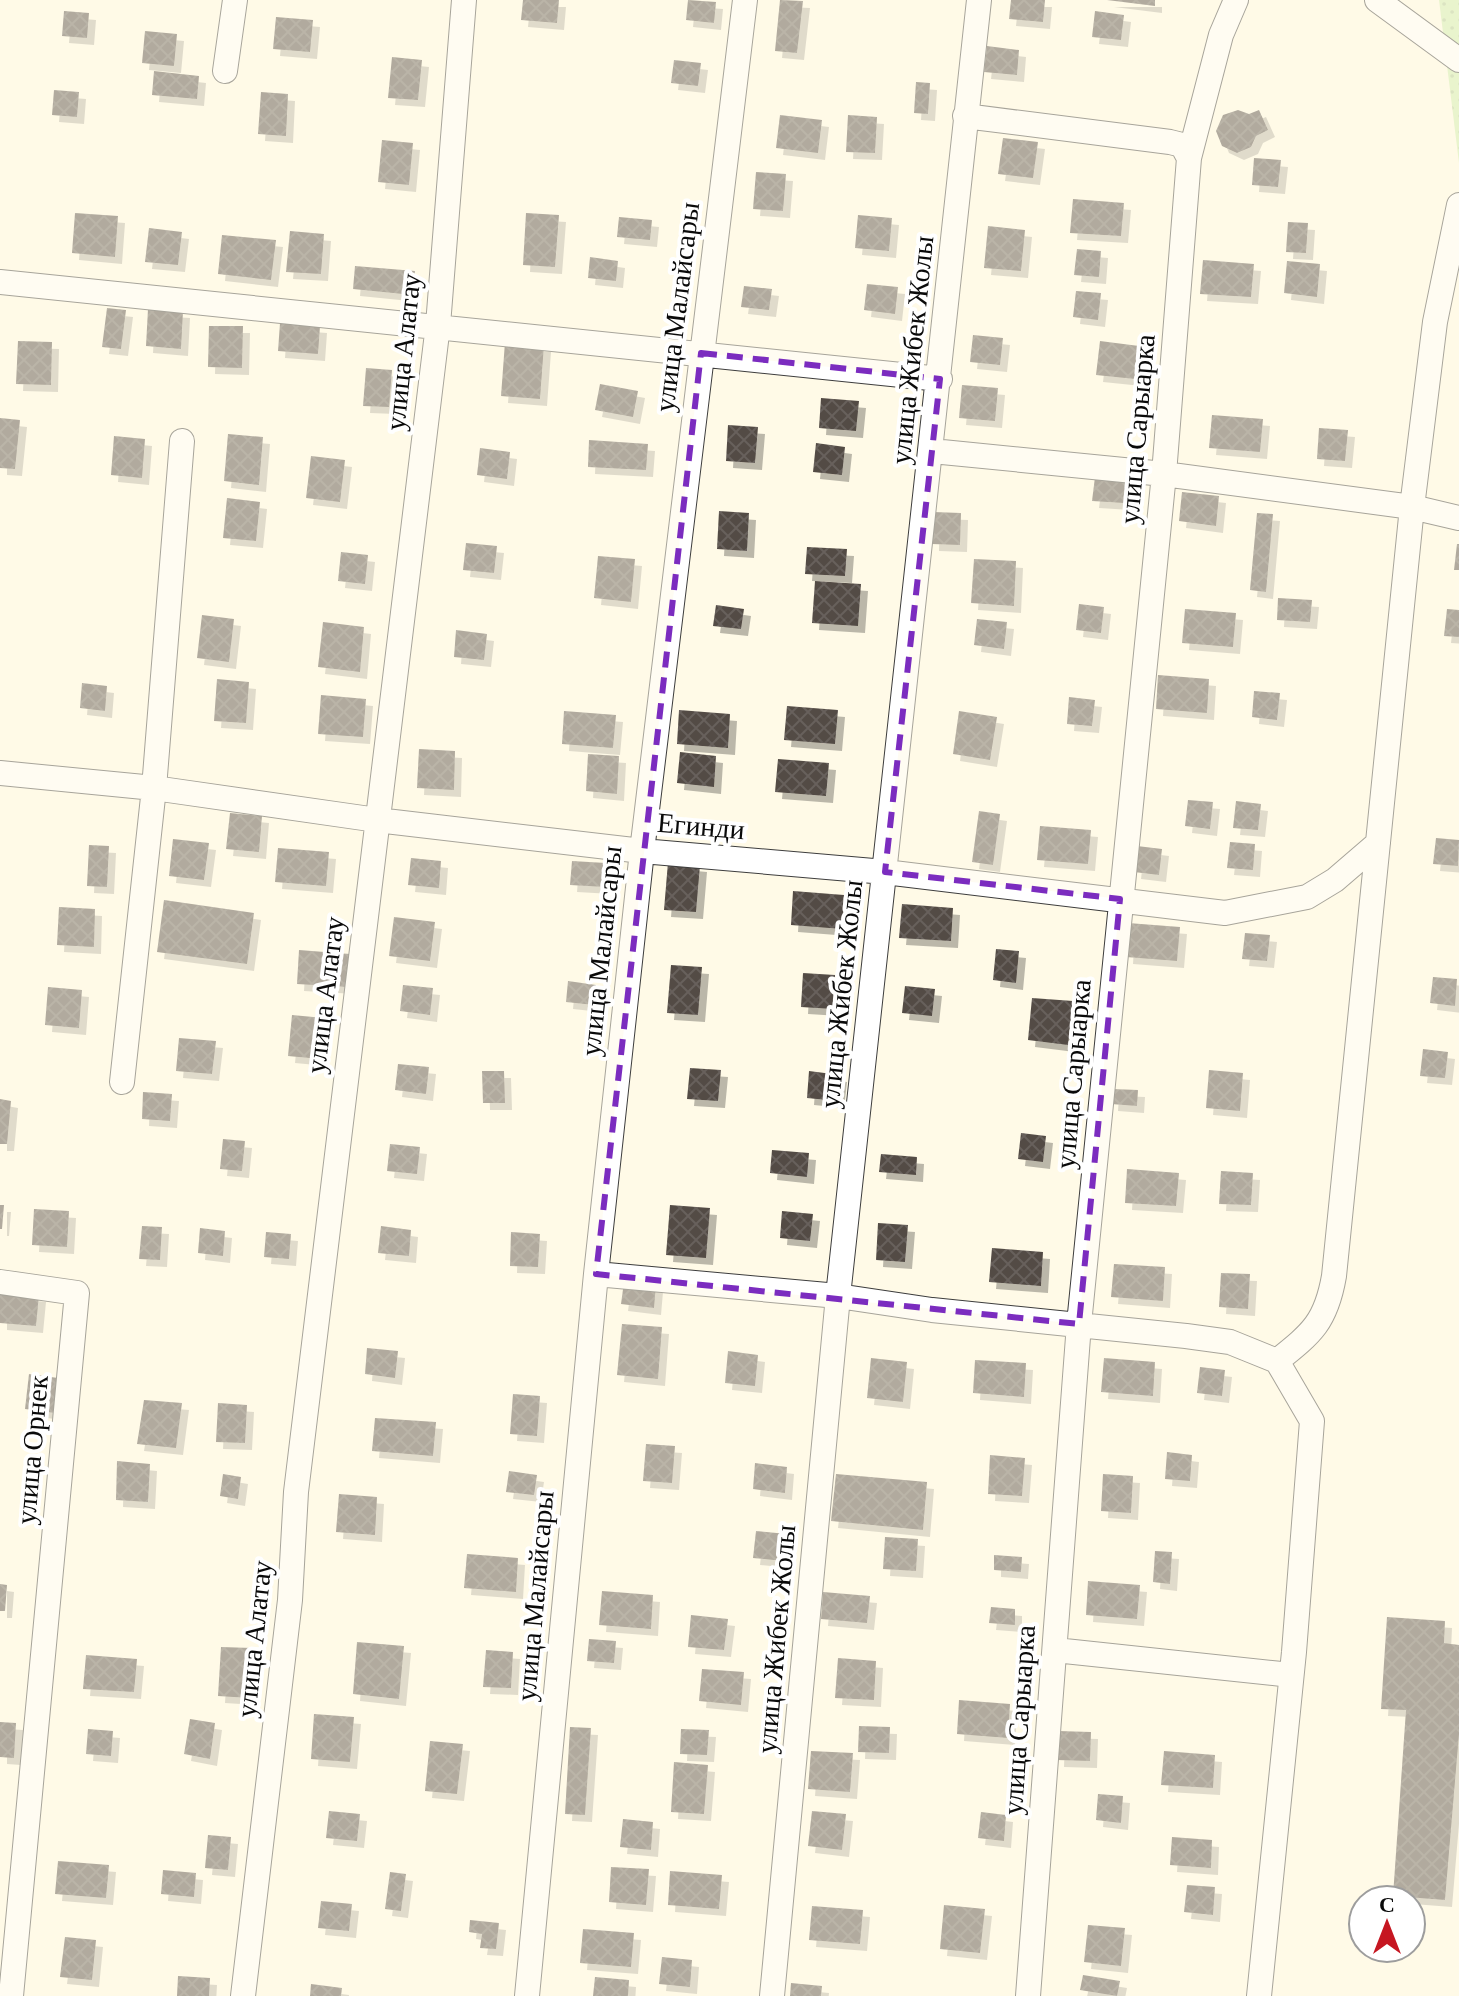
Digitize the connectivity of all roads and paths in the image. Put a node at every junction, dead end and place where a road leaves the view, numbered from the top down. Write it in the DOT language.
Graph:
graph roads {
  1 [pos="235,0"];
  2 [pos="464,0"];
  3 [pos="745,0"];
  4 [pos="979,0"];
  5 [pos="1236,0"];
  6 [pos="1377,0"];
  7 [pos="1459,60"];
  8 [pos="225,71"];
  9 [pos="965,116"];
  10 [pos="1189,158"];
  11 [pos="1459,205"];
  12 [pos="0,282"];
  13 [pos="438,325"];
  14 [pos="701,353"];
  15 [pos="940,379"];
  16 [pos="182,441"];
  17 [pos="932,451"];
  18 [pos="1164,474"];
  19 [pos="1412,507"];
  20 [pos="1459,518"];
  21 [pos="0,773"];
  22 [pos="154,788"];
  23 [pos="377,820"];
  24 [pos="1378,843"];
  25 [pos="642,851"];
  26 [pos="885,872"];
  27 [pos="1120,899"];
  28 [pos="122,1082"];
  29 [pos="596,1274"];
  30 [pos="0,1282"];
  31 [pos="838,1296"];
  32 [pos="1079,1324"];
  33 [pos="1277,1361"];
  34 [pos="1055,1650"];
  35 [pos="1291,1675"];
  36 [pos="11,1996"];
  37 [pos="243,1996"];
  38 [pos="527,1996"];
  39 [pos="772,1996"];
  40 [pos="1028,1996"];
  41 [pos="1259,1996"];
  1 -- 8 [label="street"];
  2 -- 13 [label="street, улица Алатау"];
  3 -- 14 [label="street, улица Малайсары"];
  4 -- 9 [label="street, улица Жибек Жолы"];
  5 -- 10 [label="street, улица Сарыарка"];
  6 -- 7 [label="street"];
  9 -- 10 [label="street"];
  9 -- 15 [label="street, улица Жибек Жолы"];
  10 -- 18 [label="street, улица Сарыарка"];
  11 -- 19 [label="street"];
  12 -- 13 [label="street"];
  13 -- 14 [label="street"];
  13 -- 23 [label="street, улица Алатау"];
  14 -- 15 [label="street"];
  14 -- 25 [label="street, улица Малайсары"];
  15 -- 17 [label="street, улица Жибек Жолы"];
  16 -- 22 [label="street"];
  17 -- 18 [label="street"];
  17 -- 26 [label="street, улица Жибек Жолы"];
  18 -- 19 [label="street"];
  18 -- 27 [label="street, улица Сарыарка"];
  19 -- 20 [label="street"];
  19 -- 24 [label="street"];
  21 -- 22 [label="street, Егинди"];
  22 -- 23 [label="street, Егинди"];
  22 -- 28 [label="street"];
  23 -- 25 [label="street, Егинди"];
  23 -- 37 [label="street, улица Алатау"];
  24 -- 27 [label="street, Егинди"];
  24 -- 33 [label="street"];
  25 -- 26 [label="street, Егинди"];
  25 -- 29 [label="street, улица Малайсары"];
  26 -- 27 [label="street, Егинди"];
  26 -- 31 [label="street, улица Жибек Жолы"];
  27 -- 32 [label="street, улица Сарыарка"];
  29 -- 31 [label="street"];
  29 -- 38 [label="street, улица Малайсары"];
  30 -- 36 [label="street, улица Орнек"];
  31 -- 32 [label="street"];
  31 -- 39 [label="street, улица Жибек Жолы"];
  32 -- 33 [label="street"];
  32 -- 34 [label="street, улица Сарыарка"];
  33 -- 35 [label="street"];
  34 -- 35 [label="street"];
  34 -- 40 [label="street, улица Сарыарка"];
  35 -- 41 [label="street"];
}
